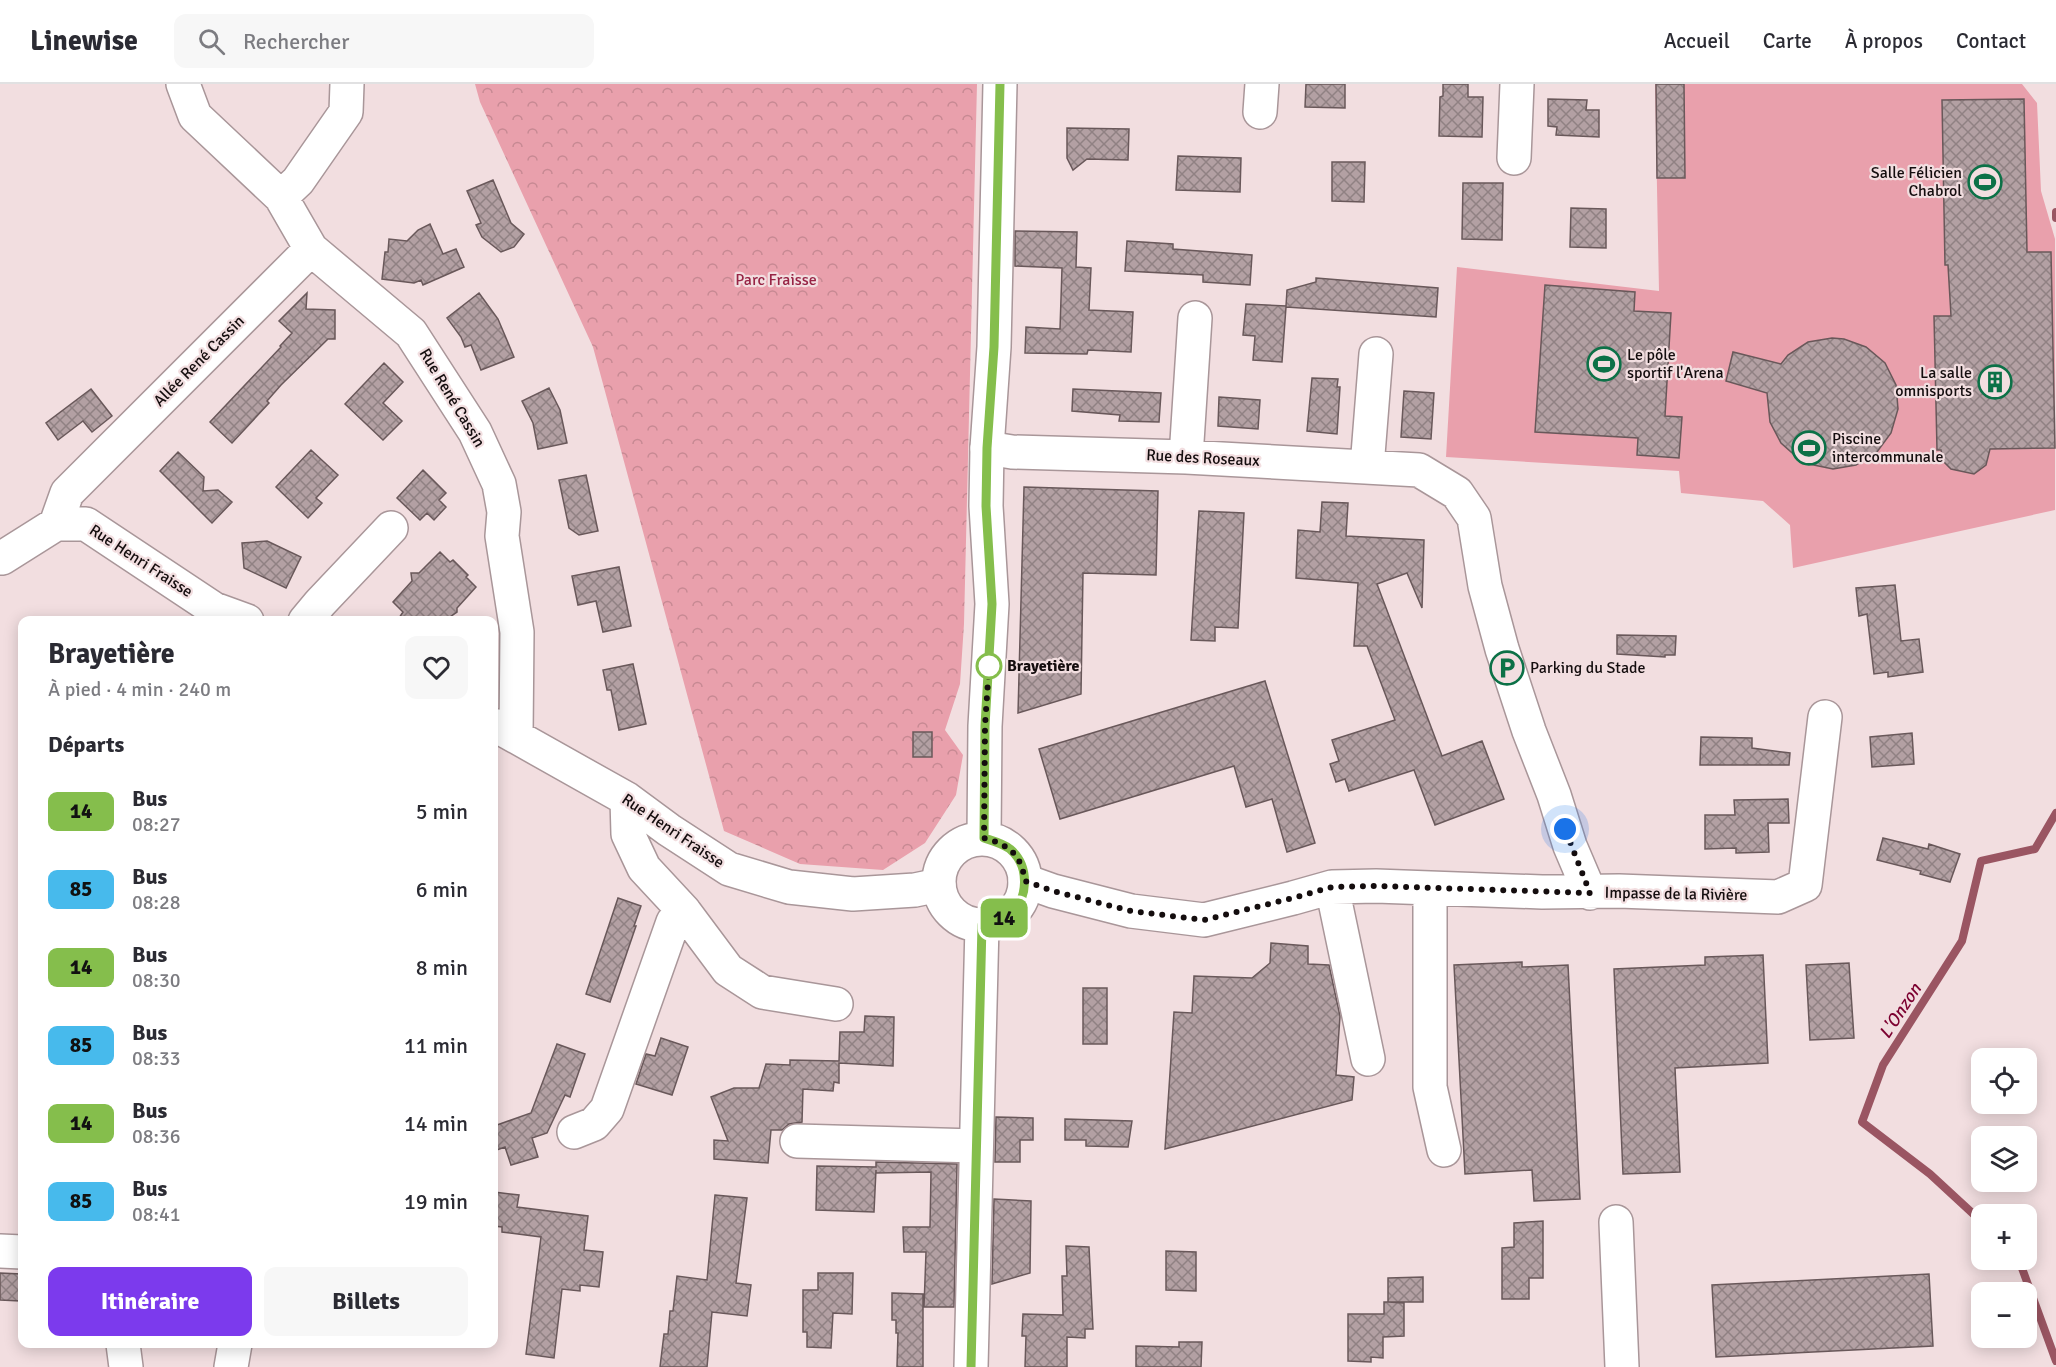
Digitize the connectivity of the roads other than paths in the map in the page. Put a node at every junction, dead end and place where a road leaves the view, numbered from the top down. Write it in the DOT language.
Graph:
graph roads {
  1 [pos="183,84"];
  2 [pos="347,84"];
  3 [pos="1000,84"];
  4 [pos="1517,84"];
  5 [pos="1514,158"];
  6 [pos="281,196"];
  7 [pos="311,249"];
  8 [pos="1195,318"];
  9 [pos="1376,354"];
  10 [pos="987,448"];
  11 [pos="1186,457"];
  12 [pos="1367,467"];
  13 [pos="56,524"];
  14 [pos="391,528"];
  15 [pos="1,560"];
  16 [pos="233,616"];
  17 [pos="309,616"];
  18 [pos="1825,717"];
  19 [pos="505,730"];
  20 [pos="627,799"];
  21 [pos="984,838"];
  22 [pos="1025,881"];
  23 [pos="939,885"];
  24 [pos="1332,887"];
  25 [pos="1430,888"];
  26 [pos="1590,893"];
  27 [pos="684,910"];
  28 [pos="982,925"];
  29 [pos="836,1004"];
  30 [pos="1368,1059"];
  31 [pos="574,1132"];
  32 [pos="797,1141"];
  33 [pos="976,1146"];
  34 [pos="1444,1150"];
  35 [pos="1616,1222"];
  36 [pos="0,1251"];
  37 [pos="18,1252"];
  38 [pos="124,1348"];
  39 [pos="234,1348"];
  40 [pos="126,1367"];
  41 [pos="231,1367"];
  42 [pos="971,1367"];
  43 [pos="1622,1367"];
  1 -- 6 [label="street"];
  2 -- 6 [label="street"];
  3 -- 10 [label="street"];
  4 -- 5 [label="street"];
  6 -- 7 [label="street"];
  7 -- 13 [label="street, Allée René Cassin"];
  7 -- 19 [label="street, Rue René Cassin"];
  8 -- 11 [label="street"];
  9 -- 12 [label="street"];
  10 -- 11 [label="street, Rue des Roseaux"];
  10 -- 21 [label="street"];
  11 -- 12 [label="street, Rue des Roseaux"];
  12 -- 26 [label="street, Rue des Roseaux"];
  13 -- 15 [label="street"];
  13 -- 16 [label="street, Rue Henri Fraisse"];
  14 -- 17 [label="street"];
  18 -- 26 [label="street, Impasse de la Rivière"];
  19 -- 20 [label="street, Rue Henri Fraisse"];
  20 -- 23 [label="street, Rue Henri Fraisse"];
  20 -- 27 [label="street"];
  21 -- 22 [label="street"];
  21 -- 23 [label="street"];
  22 -- 24 [label="street, Impasse de la Rivière"];
  22 -- 28 [label="street"];
  23 -- 28 [label="street"];
  24 -- 25 [label="street, Impasse de la Rivière"];
  24 -- 30 [label="street"];
  25 -- 26 [label="street, Impasse de la Rivière"];
  25 -- 34 [label="street"];
  27 -- 29 [label="street"];
  27 -- 31 [label="street"];
  28 -- 33 [label="street"];
  32 -- 33 [label="street"];
  33 -- 42 [label="street"];
  35 -- 43 [label="street"];
  36 -- 37 [label="street"];
  38 -- 40 [label="street"];
  39 -- 41 [label="street"];
}
